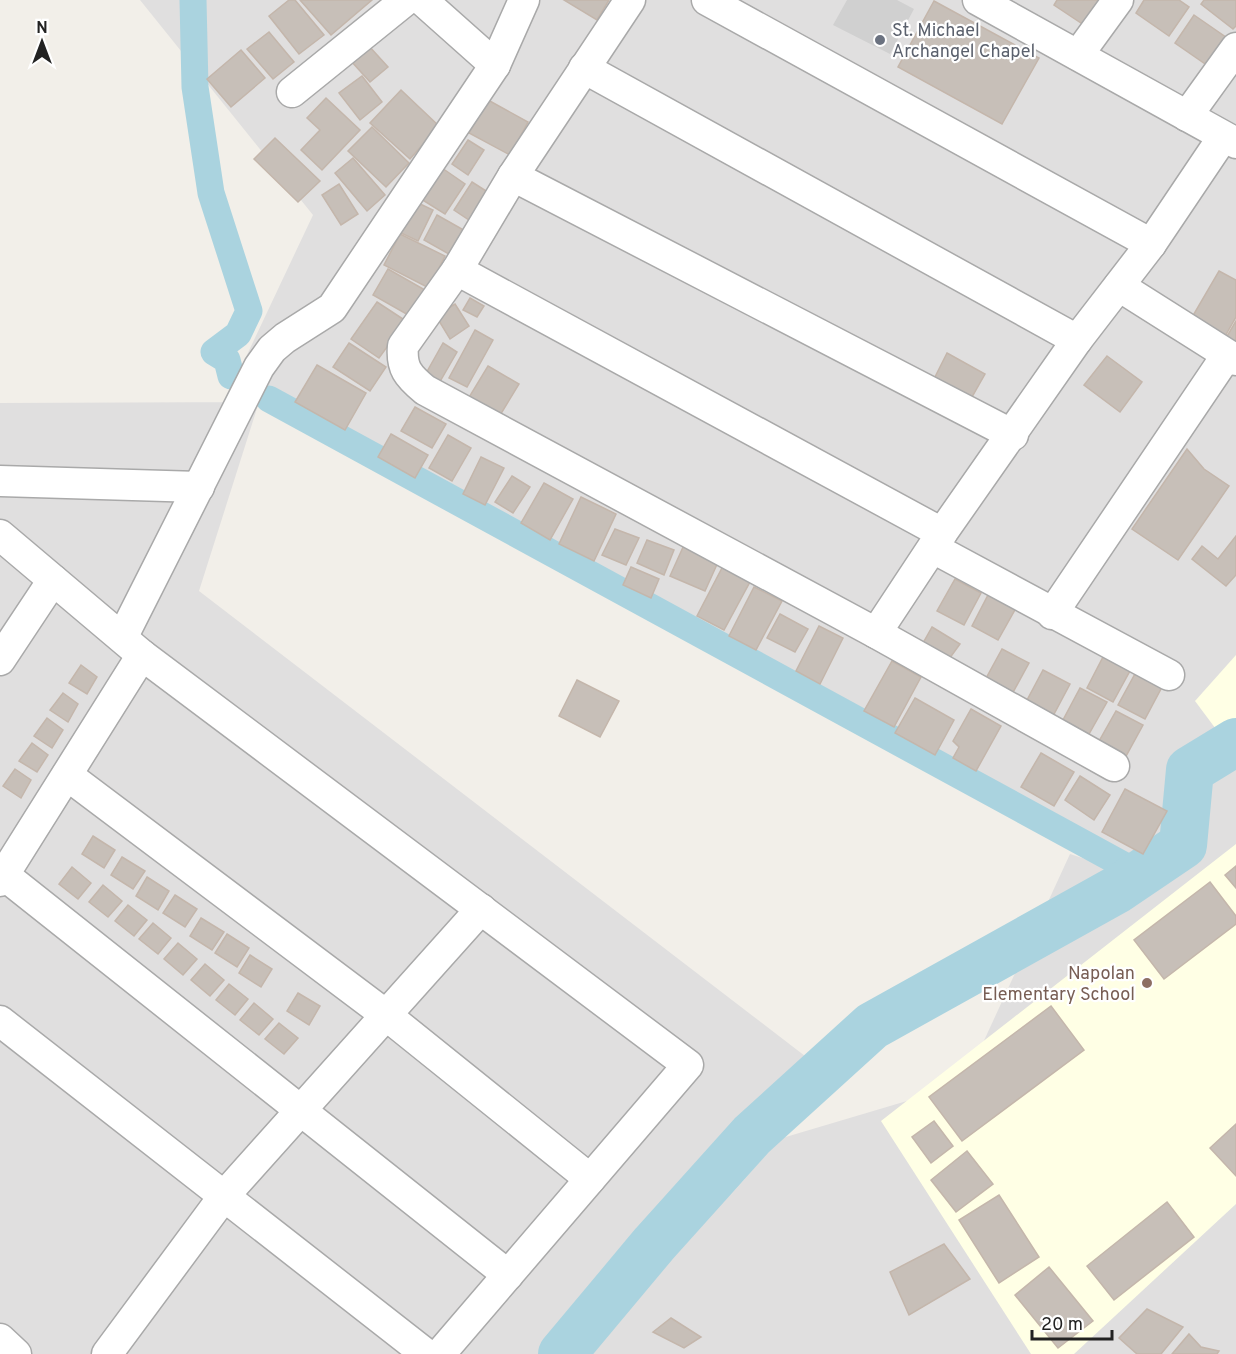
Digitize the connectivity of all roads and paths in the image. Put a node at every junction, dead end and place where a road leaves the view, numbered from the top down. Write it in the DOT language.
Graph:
graph roads {
  1 [pos="406,0"];
  2 [pos="422,0"];
  3 [pos="524,0"];
  4 [pos="630,0"];
  5 [pos="707,0"];
  6 [pos="978,0"];
  7 [pos="1118,0"];
  8 [pos="1236,48"];
  9 [pos="1078,55"];
  10 [pos="495,65"];
  11 [pos="584,68"];
  12 [pos="292,93"];
  13 [pos="1187,116"];
  14 [pos="1229,140"];
  15 [pos="513,176"];
  16 [pos="1151,244"];
  17 [pos="456,270"];
  18 [pos="1119,286"];
  19 [pos="1077,340"];
  20 [pos="1232,357"];
  21 [pos="1013,435"];
  22 [pos="0,481"];
  23 [pos="199,487"];
  24 [pos="0,535"];
  25 [pos="937,541"];
  26 [pos="53,580"];
  27 [pos="1052,614"];
  28 [pos="876,633"];
  29 [pos="132,645"];
  30 [pos="0,660"];
  31 [pos="1169,675"];
  32 [pos="1114,766"];
  33 [pos="67,775"];
  34 [pos="2,878"];
  35 [pos="481,909"];
  36 [pos="386,1015"];
  37 [pos="0,1021"];
  38 [pos="301,1110"];
  39 [pos="590,1179"];
  40 [pos="224,1196"];
  41 [pos="508,1275"];
  42 [pos="0,1339"];
  43 [pos="16,1354"];
  44 [pos="107,1354"];
  45 [pos="426,1354"];
  46 [pos="440,1354"];
  1 -- 12 [label="street"];
  2 -- 10 [label="street"];
  3 -- 10 [label="street"];
  4 -- 11 [label="street"];
  5 -- 16 [label="street"];
  6 -- 9 [label="street"];
  7 -- 9 [label="street"];
  8 -- 13 [label="street"];
  9 -- 13 [label="street"];
  10 -- 23 [label="street"];
  11 -- 15 [label="street"];
  11 -- 19 [label="street"];
  13 -- 14 [label="street"];
  14 -- 16 [label="street"];
  15 -- 17 [label="street"];
  15 -- 21 [label="street"];
  16 -- 18 [label="street"];
  17 -- 25 [label="street"];
  17 -- 28 [label="street"];
  18 -- 19 [label="street"];
  18 -- 20 [label="street"];
  19 -- 21 [label="street"];
  20 -- 27 [label="street"];
  21 -- 25 [label="street"];
  22 -- 23 [label="street"];
  23 -- 29 [label="street"];
  24 -- 26 [label="street"];
  25 -- 27 [label="street"];
  25 -- 28 [label="street"];
  26 -- 29 [label="street"];
  26 -- 30 [label="street"];
  27 -- 31 [label="street"];
  28 -- 32 [label="street"];
  29 -- 33 [label="street"];
  29 -- 35 [label="street"];
  33 -- 34 [label="street"];
  33 -- 36 [label="street"];
  34 -- 38 [label="street"];
  35 -- 36 [label="street"];
  35 -- 39 [label="street"];
  36 -- 38 [label="street"];
  36 -- 39 [label="street"];
  37 -- 40 [label="street"];
  38 -- 40 [label="street"];
  38 -- 41 [label="street"];
  39 -- 41 [label="street"];
  40 -- 44 [label="street"];
  40 -- 45 [label="street"];
  41 -- 46 [label="street"];
  42 -- 43 [label="street"];
}
